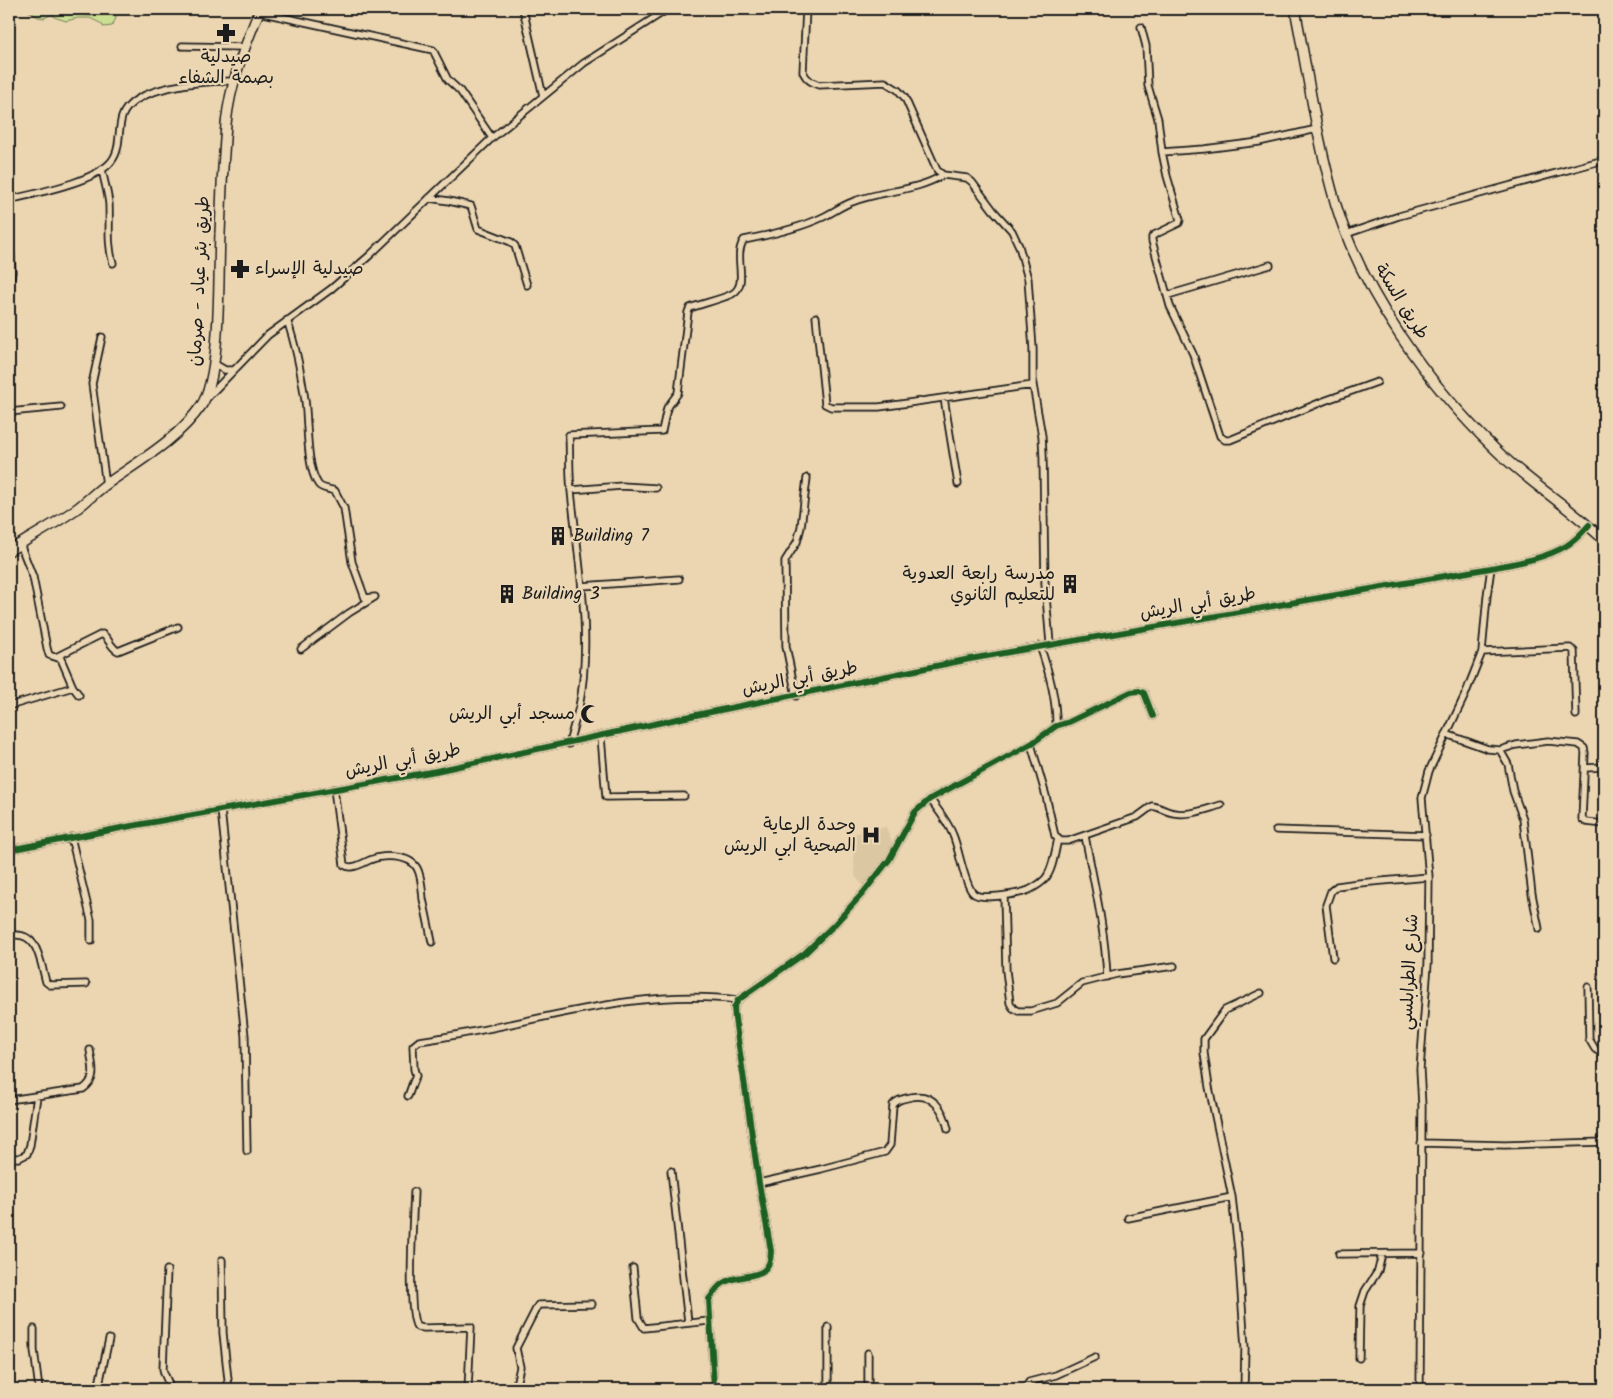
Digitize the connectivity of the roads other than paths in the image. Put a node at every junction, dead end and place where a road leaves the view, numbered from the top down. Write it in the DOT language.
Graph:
graph roads {
  1 [pos="523,9"];
  2 [pos="668,9"];
  3 [pos="806,9"];
  4 [pos="1295,9"];
  5 [pos="259,10"];
  6 [pos="1141,27"];
  7 [pos="182,46"];
  8 [pos="244,47"];
  9 [pos="233,81"];
  10 [pos="543,96"];
  11 [pos="1317,129"];
  12 [pos="492,138"];
  13 [pos="1162,152"];
  14 [pos="1604,160"];
  15 [pos="102,169"];
  16 [pos="943,175"];
  17 [pos="429,198"];
  18 [pos="9,200"];
  19 [pos="9,230"];
  20 [pos="1346,234"];
  21 [pos="113,263"];
  22 [pos="1270,265"];
  23 [pos="9,277"];
  24 [pos="527,285"];
  25 [pos="1168,295"];
  26 [pos="816,317"];
  27 [pos="287,320"];
  28 [pos="102,337"];
  29 [pos="213,363"];
  30 [pos="234,370"];
  31 [pos="1377,382"];
  32 [pos="1033,385"];
  33 [pos="944,398"];
  34 [pos="202,404"];
  35 [pos="61,406"];
  36 [pos="9,412"];
  37 [pos="807,478"];
  38 [pos="958,484"];
  39 [pos="106,485"];
  40 [pos="656,488"];
  41 [pos="571,490"];
  42 [pos="1589,526"];
  43 [pos="1604,540"];
  44 [pos="20,544"];
  45 [pos="9,552"];
  46 [pos="1491,568"];
  47 [pos="679,579"];
  48 [pos="582,586"];
  49 [pos="178,627"];
  50 [pos="1050,644"];
  51 [pos="1040,646"];
  52 [pos="301,649"];
  53 [pos="1482,652"];
  54 [pos="56,657"];
  55 [pos="73,687"];
  56 [pos="79,695"];
  57 [pos="796,696"];
  58 [pos="9,706"];
  59 [pos="1576,715"];
  60 [pos="1153,716"];
  61 [pos="1056,726"];
  62 [pos="1446,734"];
  63 [pos="601,737"];
  64 [pos="569,744"];
  65 [pos="1030,744"];
  66 [pos="1500,750"];
  67 [pos="1604,767"];
  68 [pos="1585,768"];
  69 [pos="334,789"];
  70 [pos="684,796"];
  71 [pos="930,799"];
  72 [pos="1221,805"];
  73 [pos="221,810"];
  74 [pos="1604,824"];
  75 [pos="1276,830"];
  76 [pos="1426,835"];
  77 [pos="1085,836"];
  78 [pos="71,837"];
  79 [pos="1058,839"];
  80 [pos="9,850"];
  81 [pos="1429,878"];
  82 [pos="1004,896"];
  83 [pos="1539,929"];
  84 [pos="9,936"];
  85 [pos="91,941"];
  86 [pos="432,942"];
  87 [pos="1333,958"];
  88 [pos="1174,966"];
  89 [pos="1106,977"];
  90 [pos="86,984"];
  91 [pos="1588,987"];
  92 [pos="1261,993"];
  93 [pos="738,1000"];
  94 [pos="90,1050"];
  95 [pos="1604,1055"];
  96 [pos="37,1096"];
  97 [pos="408,1096"];
  98 [pos="9,1100"];
  99 [pos="948,1129"];
  100 [pos="1604,1142"];
  101 [pos="1421,1143"];
  102 [pos="247,1150"];
  103 [pos="9,1158"];
  104 [pos="671,1171"];
  105 [pos="759,1183"];
  106 [pos="414,1192"];
  107 [pos="1232,1197"];
  108 [pos="1128,1218"];
  109 [pos="1422,1253"];
  110 [pos="1339,1254"];
  111 [pos="1382,1254"];
  112 [pos="222,1260"];
  113 [pos="633,1268"];
  114 [pos="167,1270"];
  115 [pos="592,1304"];
  116 [pos="709,1320"];
  117 [pos="688,1322"];
  118 [pos="828,1327"];
  119 [pos="34,1329"];
  120 [pos="109,1338"];
  121 [pos="868,1353"];
  122 [pos="1095,1357"];
  123 [pos="1359,1358"];
  124 [pos="39,1389"];
  125 [pos="98,1389"];
  126 [pos="169,1389"];
  127 [pos="229,1389"];
  128 [pos="468,1389"];
  129 [pos="515,1389"];
  130 [pos="714,1389"];
  131 [pos="828,1389"];
  132 [pos="868,1389"];
  133 [pos="1025,1389"];
  134 [pos="1244,1389"];
  135 [pos="1420,1389"];
  1 -- 10 [label="street"];
  2 -- 10 [label="street"];
  3 -- 16 [label="street"];
  4 -- 11 [label="main road, طريق السكة"];
  5 -- 8 [label="main road, طريق بئر عياد - صرمان"];
  5 -- 12 [label="street"];
  6 -- 13 [label="street"];
  7 -- 8 [label="street"];
  8 -- 9 [label="main road, طريق بئر عياد - صرمان"];
  9 -- 15 [label="street"];
  9 -- 29 [label="main road, طريق بئر عياد - صرمان"];
  10 -- 12 [label="street"];
  11 -- 13 [label="street"];
  11 -- 20 [label="main road, طريق السكة"];
  12 -- 17 [label="street"];
  13 -- 25 [label="street"];
  14 -- 20 [label="street"];
  15 -- 18 [label="street"];
  15 -- 21 [label="street"];
  16 -- 32 [label="street"];
  16 -- 41 [label="street"];
  17 -- 24 [label="street"];
  17 -- 27 [label="street"];
  19 -- 23 [label="street"];
  20 -- 42 [label="main road, طريق السكة"];
  22 -- 25 [label="street"];
  25 -- 31 [label="street"];
  26 -- 33 [label="street"];
  27 -- 30 [label="street"];
  27 -- 52 [label="street"];
  28 -- 39 [label="street"];
  29 -- 30 [label="street"];
  29 -- 34 [label="main road, طريق بئر عياد - صرمان"];
  30 -- 34 [label="street"];
  32 -- 33 [label="street"];
  32 -- 50 [label="street"];
  33 -- 38 [label="street"];
  34 -- 39 [label="main road, طريق بئر عياد - صرمان"];
  35 -- 36 [label="street"];
  37 -- 57 [label="street"];
  39 -- 44 [label="main road, طريق بئر عياد - صرمان"];
  40 -- 41 [label="street"];
  41 -- 48 [label="street"];
  42 -- 43 [label="main road, طريق السكة"];
  42 -- 46 [label="street, طريق أبي الريش"];
  44 -- 45 [label="main road, طريق بئر عياد - صرمان"];
  44 -- 54 [label="street"];
  46 -- 50 [label="street, طريق أبي الريش"];
  46 -- 53 [label="street, شارع الطرابلسي"];
  47 -- 48 [label="street"];
  48 -- 64 [label="street"];
  49 -- 54 [label="street"];
  50 -- 51 [label="street, طريق أبي الريش"];
  51 -- 57 [label="street, طريق أبي الريش"];
  51 -- 61 [label="street"];
  53 -- 59 [label="street"];
  53 -- 62 [label="street, شارع الطرابلسي"];
  54 -- 55 [label="street"];
  55 -- 56 [label="street"];
  55 -- 58 [label="street"];
  57 -- 63 [label="street, طريق أبي الريش"];
  60 -- 61 [label="street"];
  61 -- 65 [label="street"];
  62 -- 66 [label="street"];
  62 -- 76 [label="street, شارع الطرابلسي"];
  63 -- 64 [label="street, طريق أبي الريش"];
  63 -- 70 [label="street"];
  64 -- 69 [label="street, طريق أبي الريش"];
  65 -- 71 [label="street"];
  65 -- 79 [label="street"];
  66 -- 68 [label="street"];
  66 -- 83 [label="street"];
  67 -- 68 [label="street"];
  68 -- 74 [label="street"];
  69 -- 73 [label="street, طريق أبي الريش"];
  69 -- 86 [label="street"];
  71 -- 82 [label="street"];
  71 -- 93 [label="street"];
  72 -- 77 [label="street"];
  73 -- 78 [label="street, طريق أبي الريش"];
  73 -- 102 [label="street"];
  75 -- 76 [label="street"];
  76 -- 81 [label="street, شارع الطرابلسي"];
  77 -- 79 [label="street"];
  77 -- 89 [label="street"];
  78 -- 80 [label="street, طريق أبي الريش"];
  78 -- 85 [label="street"];
  79 -- 82 [label="street"];
  81 -- 87 [label="street"];
  81 -- 101 [label="street, شارع الطرابلسي"];
  82 -- 89 [label="street"];
  84 -- 90 [label="street"];
  88 -- 89 [label="street"];
  91 -- 95 [label="street"];
  92 -- 107 [label="street"];
  93 -- 97 [label="street"];
  93 -- 105 [label="street"];
  94 -- 96 [label="street"];
  96 -- 98 [label="street"];
  96 -- 103 [label="street"];
  99 -- 105 [label="street"];
  100 -- 101 [label="street"];
  101 -- 109 [label="street, شارع الطرابلسي"];
  104 -- 117 [label="street"];
  105 -- 116 [label="street"];
  106 -- 128 [label="street"];
  107 -- 108 [label="street"];
  107 -- 134 [label="street"];
  109 -- 111 [label="street"];
  109 -- 135 [label="street, شارع الطرابلسي"];
  110 -- 111 [label="street"];
  111 -- 123 [label="street"];
  112 -- 127 [label="street"];
  113 -- 117 [label="street"];
  114 -- 126 [label="street"];
  115 -- 129 [label="street"];
  116 -- 117 [label="street"];
  116 -- 130 [label="street"];
  118 -- 131 [label="street"];
  119 -- 124 [label="street"];
  120 -- 125 [label="street"];
  121 -- 132 [label="street"];
  122 -- 133 [label="street"];
}
